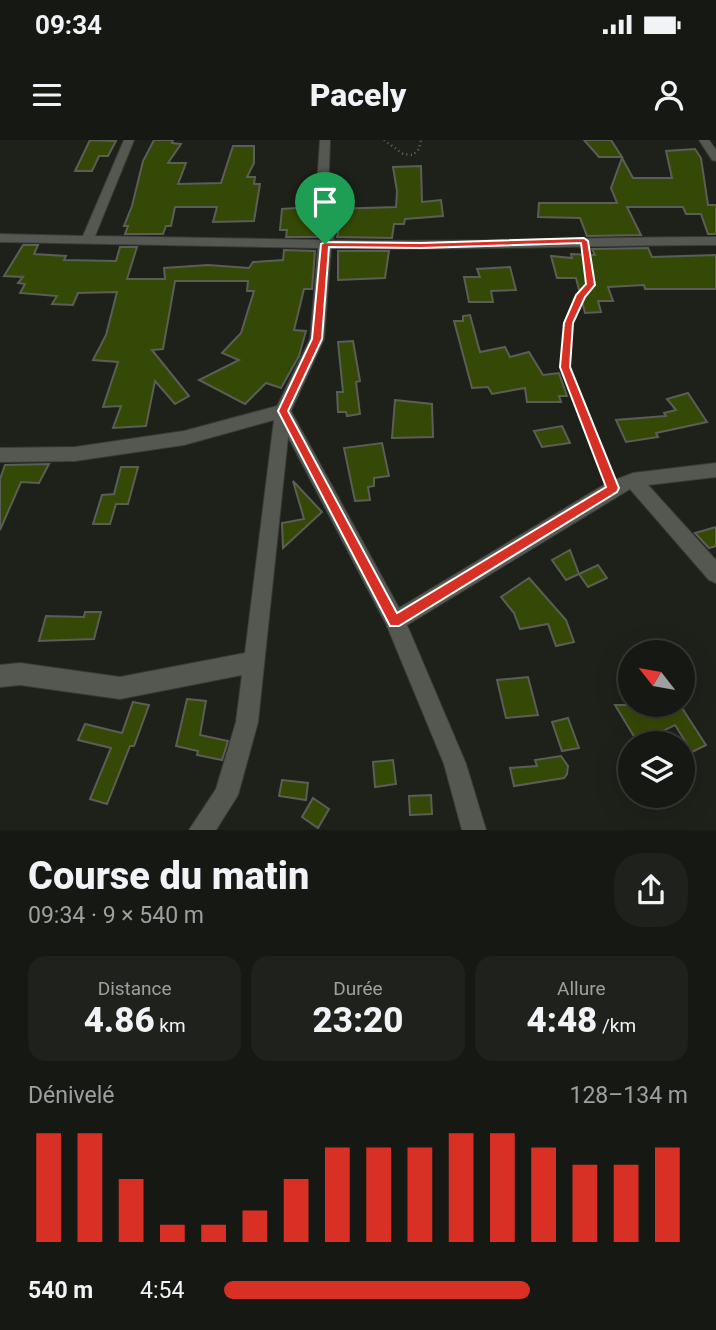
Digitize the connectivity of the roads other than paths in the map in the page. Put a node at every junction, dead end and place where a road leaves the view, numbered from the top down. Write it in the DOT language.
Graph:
graph roads {
  1 [pos="129,140"];
  2 [pos="325,140"];
  3 [pos="704,140"];
  4 [pos="716,158"];
  5 [pos="0,238"];
  6 [pos="89,238"];
  7 [pos="716,240"];
  8 [pos="325,244"];
  9 [pos="283,411"];
  10 [pos="0,455"];
  11 [pos="716,470"];
  12 [pos="633,480"];
  13 [pos="716,574"];
  14 [pos="395,621"];
  15 [pos="254,662"];
  16 [pos="0,676"];
  17 [pos="201,830"];
  18 [pos="474,830"];
  1 -- 6 [label="street"];
  2 -- 8 [label="street"];
  3 -- 4 [label="street"];
  5 -- 6 [label="street"];
  6 -- 8 [label="street"];
  7 -- 8 [label="street"];
  8 -- 9 [label="street"];
  9 -- 10 [label="street"];
  9 -- 14 [label="street"];
  9 -- 15 [label="street"];
  11 -- 12 [label="street"];
  12 -- 13 [label="street"];
  12 -- 14 [label="street"];
  14 -- 18 [label="street"];
  15 -- 16 [label="street"];
  15 -- 17 [label="street"];
}
